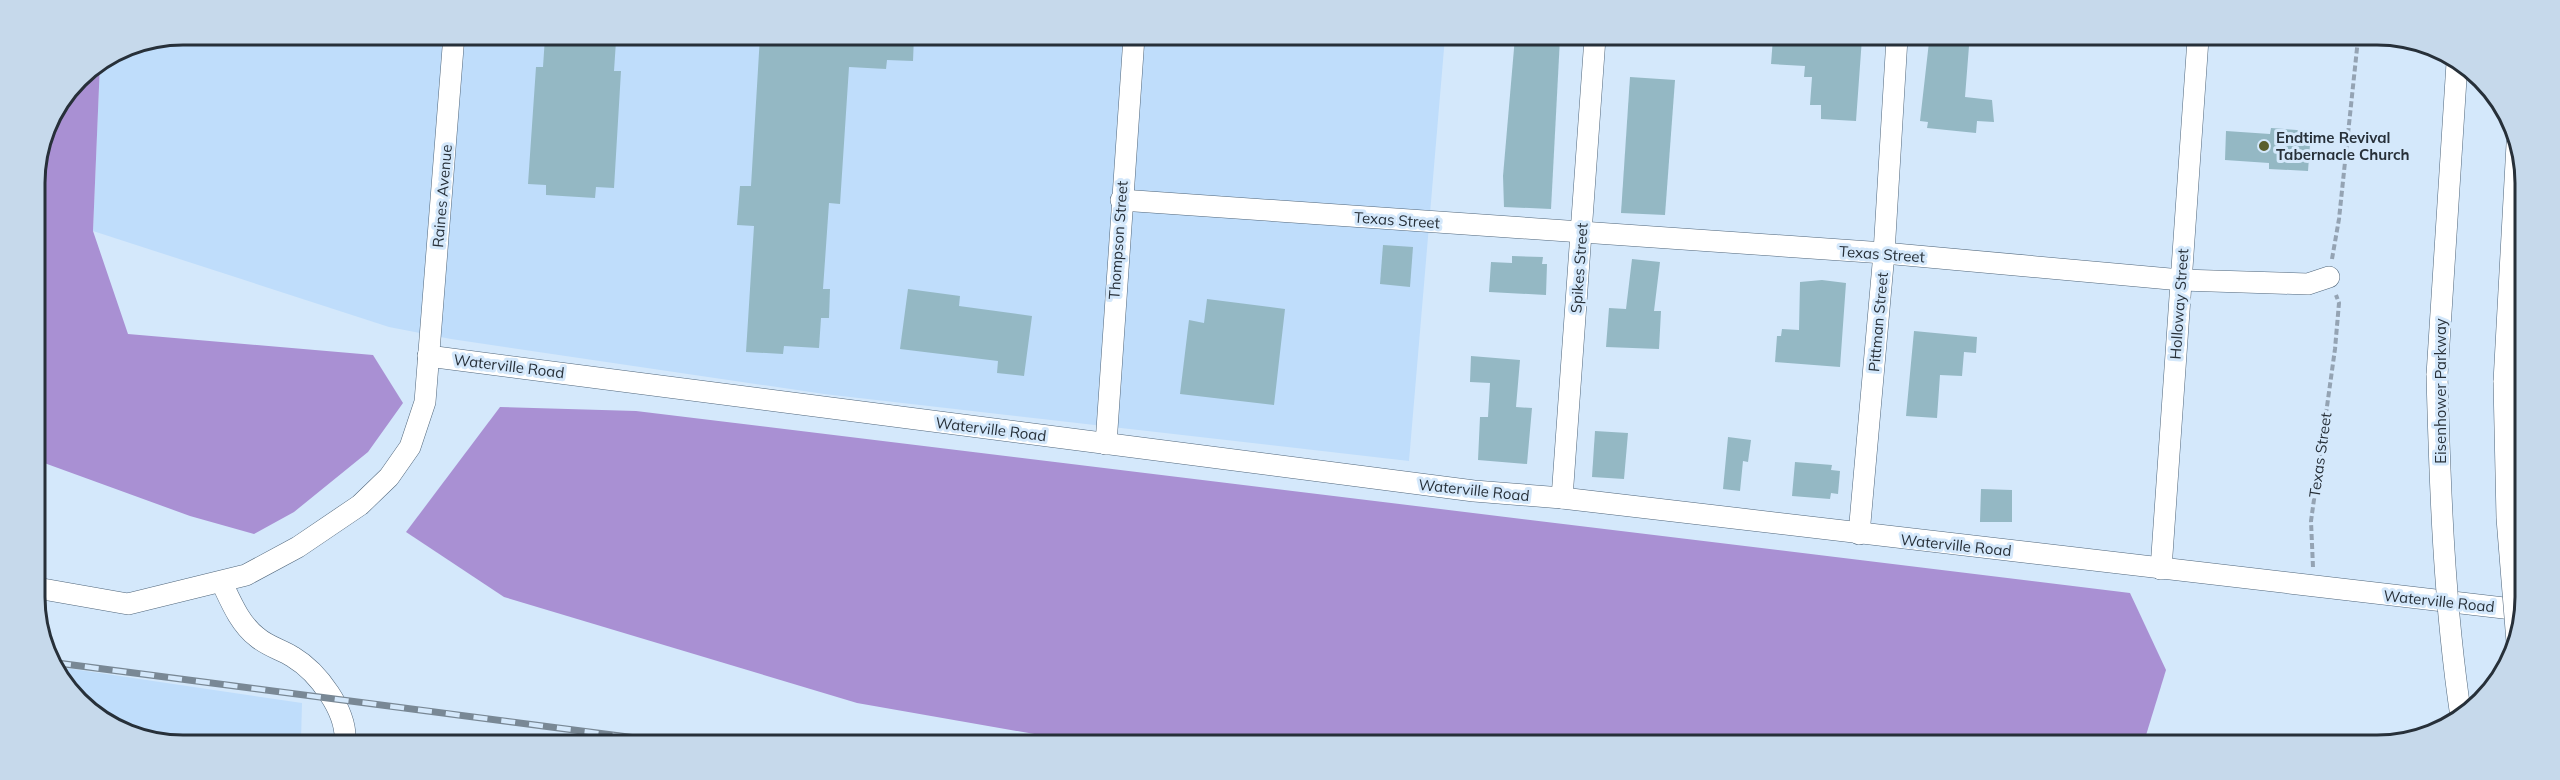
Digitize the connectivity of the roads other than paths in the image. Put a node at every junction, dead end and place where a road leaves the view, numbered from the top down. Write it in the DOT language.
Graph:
graph roads {
  1 [pos="453,45"];
  2 [pos="1133,45"];
  3 [pos="1594,45"];
  4 [pos="1897,45"];
  5 [pos="2198,45"];
  6 [pos="2457,71"];
  7 [pos="2515,182"];
  8 [pos="1121,200"];
  9 [pos="1581,233"];
  10 [pos="1884,254"];
  11 [pos="2329,277"];
  12 [pos="2181,280"];
  13 [pos="428,356"];
  14 [pos="1106,444"];
  15 [pos="1562,498"];
  16 [pos="1859,534"];
  17 [pos="2161,569"];
  18 [pos="222,583"];
  19 [pos="45,589"];
  20 [pos="2514,609"];
  21 [pos="2514,609"];
  22 [pos="2459,707"];
  23 [pos="345,735"];
  1 -- 13 [label="street, Raines Avenue"];
  2 -- 8 [label="street, Thompson Street"];
  3 -- 9 [label="street, Spikes Street"];
  4 -- 10 [label="street, Pittman Street"];
  5 -- 12 [label="street, Holloway Street"];
  6 -- 22 [label="street, Eisenhower Parkway, bridge"];
  7 -- 20 [label="street, bridge"];
  8 -- 9 [label="street, Texas Street"];
  8 -- 14 [label="street, Thompson Street"];
  9 -- 10 [label="street, Texas Street"];
  9 -- 15 [label="street, Spikes Street"];
  10 -- 12 [label="street, Texas Street"];
  10 -- 16 [label="street, Pittman Street"];
  11 -- 12 [label="street, Texas Street"];
  12 -- 17 [label="street, Holloway Street"];
  13 -- 14 [label="street, Waterville Road"];
  13 -- 18 [label="street, Raines Avenue"];
  14 -- 15 [label="street, Waterville Road"];
  15 -- 16 [label="street, Waterville Road"];
  16 -- 17 [label="street, Waterville Road"];
  17 -- 21 [label="street, Waterville Road"];
  18 -- 19 [label="street, Raines Avenue"];
  18 -- 23 [label="street"];
}
